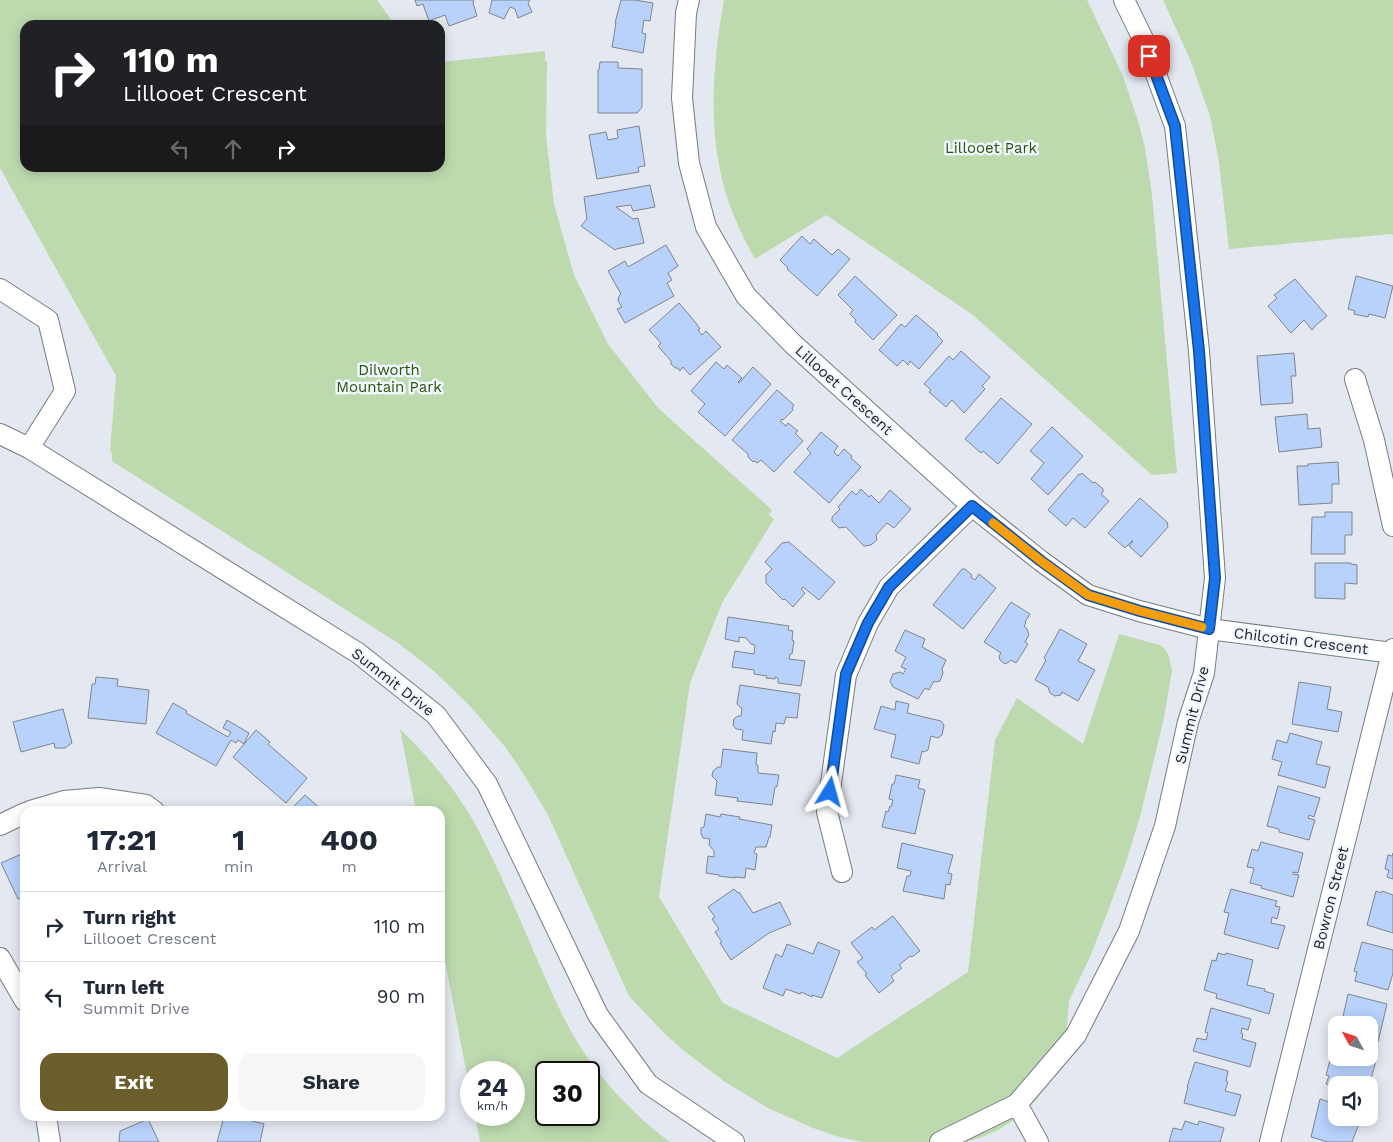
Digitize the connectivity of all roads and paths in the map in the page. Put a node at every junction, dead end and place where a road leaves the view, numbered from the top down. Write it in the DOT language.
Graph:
graph roads {
  1 [pos="689,0"];
  2 [pos="1124,0"];
  3 [pos="0,289"];
  4 [pos="1355,379"];
  5 [pos="0,434"];
  6 [pos="29,448"];
  7 [pos="972,506"];
  8 [pos="1393,526"];
  9 [pos="1209,629"];
  10 [pos="1393,649"];
  11 [pos="1393,653"];
  12 [pos="47,806"];
  13 [pos="147,806"];
  14 [pos="20,815"];
  15 [pos="0,825"];
  16 [pos="842,872"];
  17 [pos="0,958"];
  18 [pos="20,992"];
  19 [pos="1017,1104"];
  20 [pos="47,1121"];
  21 [pos="50,1142"];
  22 [pos="734,1142"];
  23 [pos="940,1142"];
  24 [pos="1038,1142"];
  25 [pos="1270,1142"];
  1 -- 7 [label="street, Lillooet Crescent"];
  2 -- 9 [label="street, Summit Drive"];
  3 -- 6 [label="street"];
  4 -- 8 [label="street"];
  5 -- 6 [label="street, Summit Drive"];
  6 -- 22 [label="street, Summit Drive"];
  7 -- 9 [label="street, Lillooet Crescent"];
  7 -- 16 [label="street"];
  9 -- 11 [label="street, Chilcotin Crescent"];
  9 -- 19 [label="street, Summit Drive"];
  10 -- 11 [label="street, Bowron Street"];
  11 -- 25 [label="street, Bowron Street"];
  12 -- 13 [label="street"];
  14 -- 15 [label="street"];
  17 -- 18 [label="street"];
  19 -- 23 [label="street, Summit Drive"];
  19 -- 24 [label="street"];
  20 -- 21 [label="street"];
}
